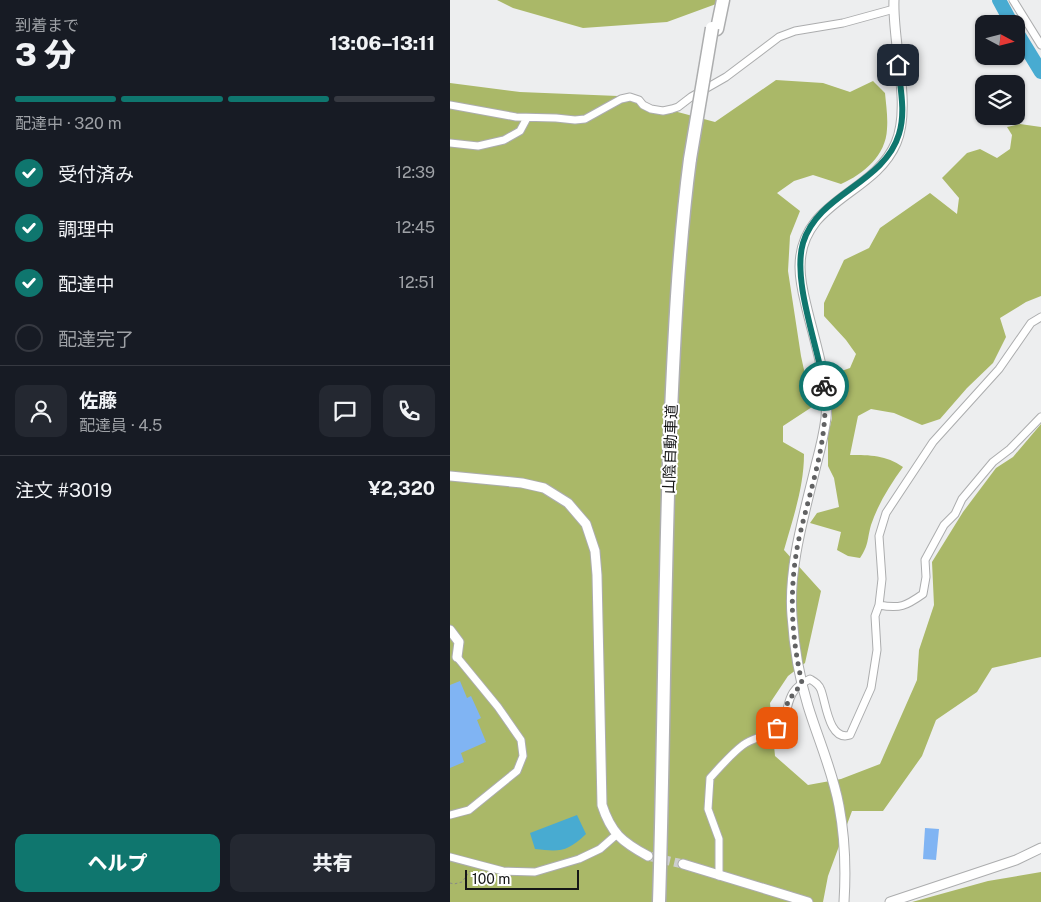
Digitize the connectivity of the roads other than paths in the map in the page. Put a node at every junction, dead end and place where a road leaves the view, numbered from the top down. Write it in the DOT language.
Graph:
graph roads {
  1 [pos="718,0"];
  2 [pos="723,0"];
  3 [pos="1013,0"];
  4 [pos="894,4"];
  5 [pos="714,28"];
  6 [pos="1041,45"];
  7 [pos="450,106"];
  8 [pos="527,118"];
  9 [pos="450,144"];
  10 [pos="692,159"];
  11 [pos="1041,317"];
  12 [pos="1041,417"];
  13 [pos="450,476"];
  14 [pos="879,606"];
  15 [pos="450,630"];
  16 [pos="457,657"];
  17 [pos="802,683"];
  18 [pos="450,816"];
  19 [pos="616,835"];
  20 [pos="1041,848"];
  21 [pos="648,856"];
  22 [pos="450,857"];
  23 [pos="683,864"];
  24 [pos="719,876"];
  25 [pos="659,902"];
  26 [pos="664,902"];
  27 [pos="808,902"];
  28 [pos="844,902"];
  29 [pos="890,902"];
  1 -- 5 [label="highway, 山陰自動車道"];
  2 -- 5 [label="highway, 山陰自動車道"];
  3 -- 6 [label="street"];
  4 -- 8 [label="street"];
  4 -- 17 [label="street"];
  5 -- 10 [label="highway, 山陰自動車道"];
  7 -- 8 [label="street"];
  8 -- 9 [label="street"];
  10 -- 25 [label="highway, 山陰自動車道"];
  10 -- 26 [label="highway, 山陰自動車道"];
  11 -- 14 [label="street"];
  12 -- 14 [label="street"];
  13 -- 19 [label="street"];
  14 -- 17 [label="street"];
  15 -- 16 [label="street"];
  16 -- 18 [label="street"];
  17 -- 24 [label="street"];
  17 -- 28 [label="street"];
  19 -- 21 [label="street"];
  19 -- 22 [label="street"];
  20 -- 29 [label="street"];
  23 -- 24 [label="street"];
  24 -- 27 [label="street"];
}
